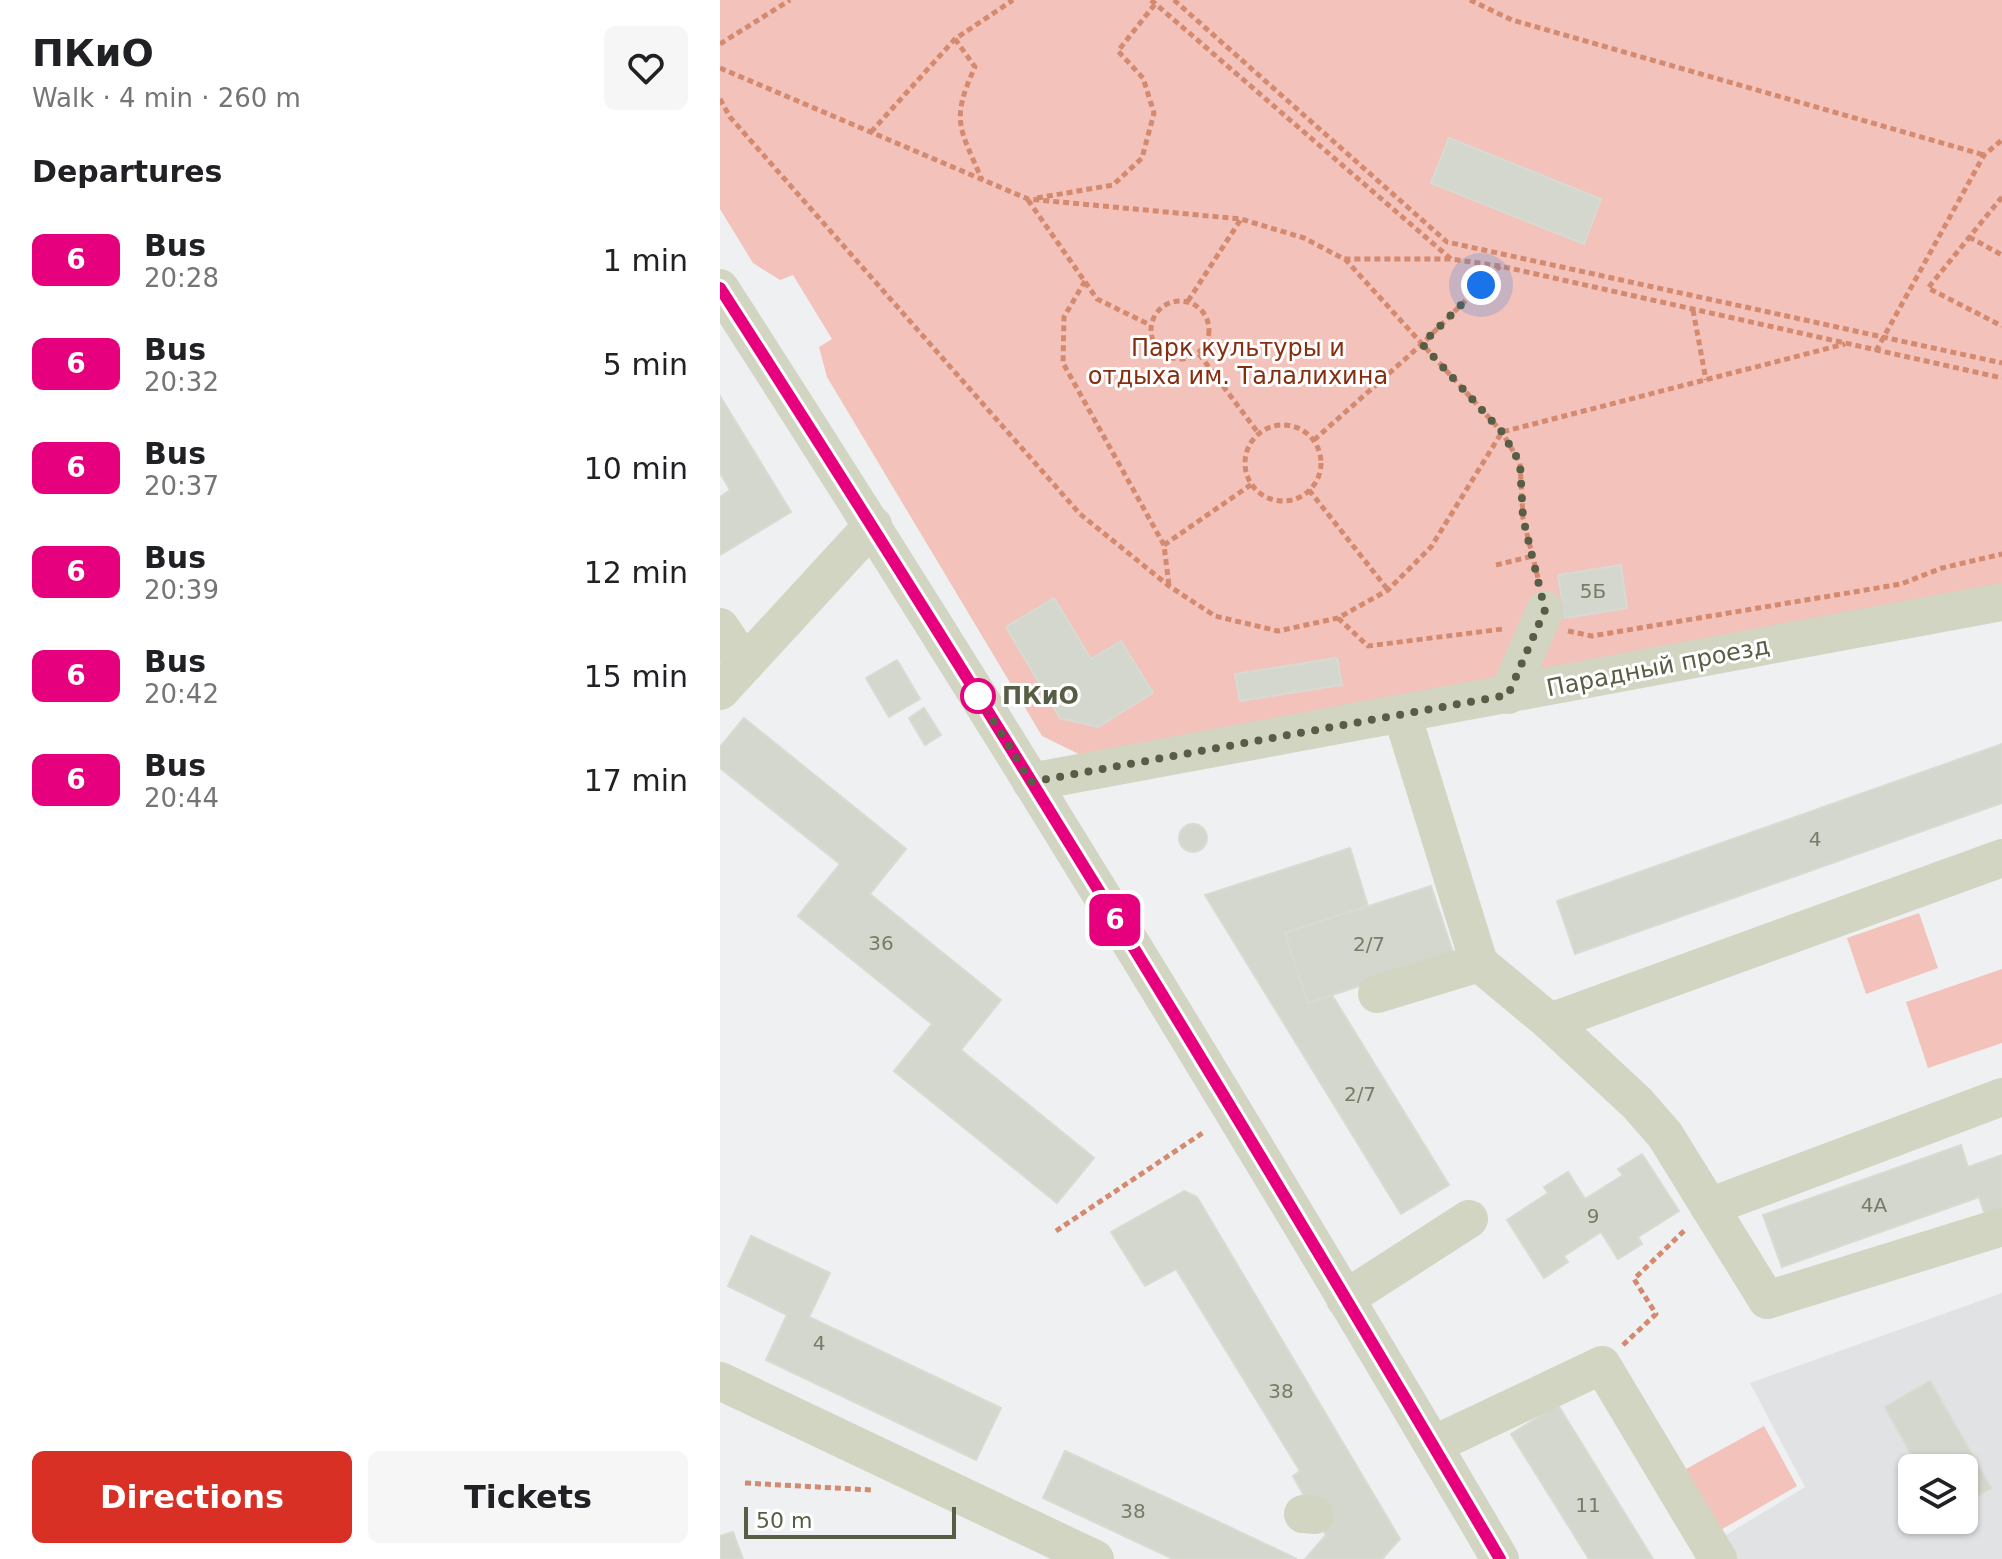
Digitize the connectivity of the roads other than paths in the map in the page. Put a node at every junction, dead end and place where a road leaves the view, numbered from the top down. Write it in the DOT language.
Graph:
graph roads {
  1 [pos="720,288"];
  2 [pos="873,525"];
  3 [pos="2002,602"];
  4 [pos="1542,617"];
  5 [pos="720,627"];
  6 [pos="732,678"];
  7 [pos="1508,695"];
  8 [pos="1402,714"];
  9 [pos="1031,782"];
  10 [pos="2002,858"];
  11 [pos="1479,963"];
  12 [pos="1377,994"];
  13 [pos="1550,1022"];
  14 [pos="2002,1097"];
  15 [pos="1709,1207"];
  16 [pos="1469,1219"];
  17 [pos="2002,1227"];
  18 [pos="1345,1299"];
  19 [pos="720,1381"];
  20 [pos="1433,1445"];
  21 [pos="1095,1559"];
  22 [pos="1500,1559"];
  23 [pos="1718,1559"];
  1 -- 2 [label="street"];
  2 -- 6 [label="street"];
  2 -- 9 [label="street"];
  3 -- 7 [label="street, Парадный проезд"];
  4 -- 7 [label="street"];
  5 -- 6 [label="street"];
  7 -- 8 [label="street, Парадный проезд"];
  8 -- 9 [label="street, Парадный проезд"];
  8 -- 11 [label="street"];
  9 -- 18 [label="street"];
  10 -- 13 [label="street"];
  11 -- 12 [label="street"];
  11 -- 13 [label="street"];
  13 -- 15 [label="street"];
  14 -- 15 [label="street"];
  15 -- 17 [label="street"];
  16 -- 18 [label="street"];
  18 -- 20 [label="street"];
  19 -- 21 [label="street"];
  20 -- 22 [label="street"];
  20 -- 23 [label="street"];
}
